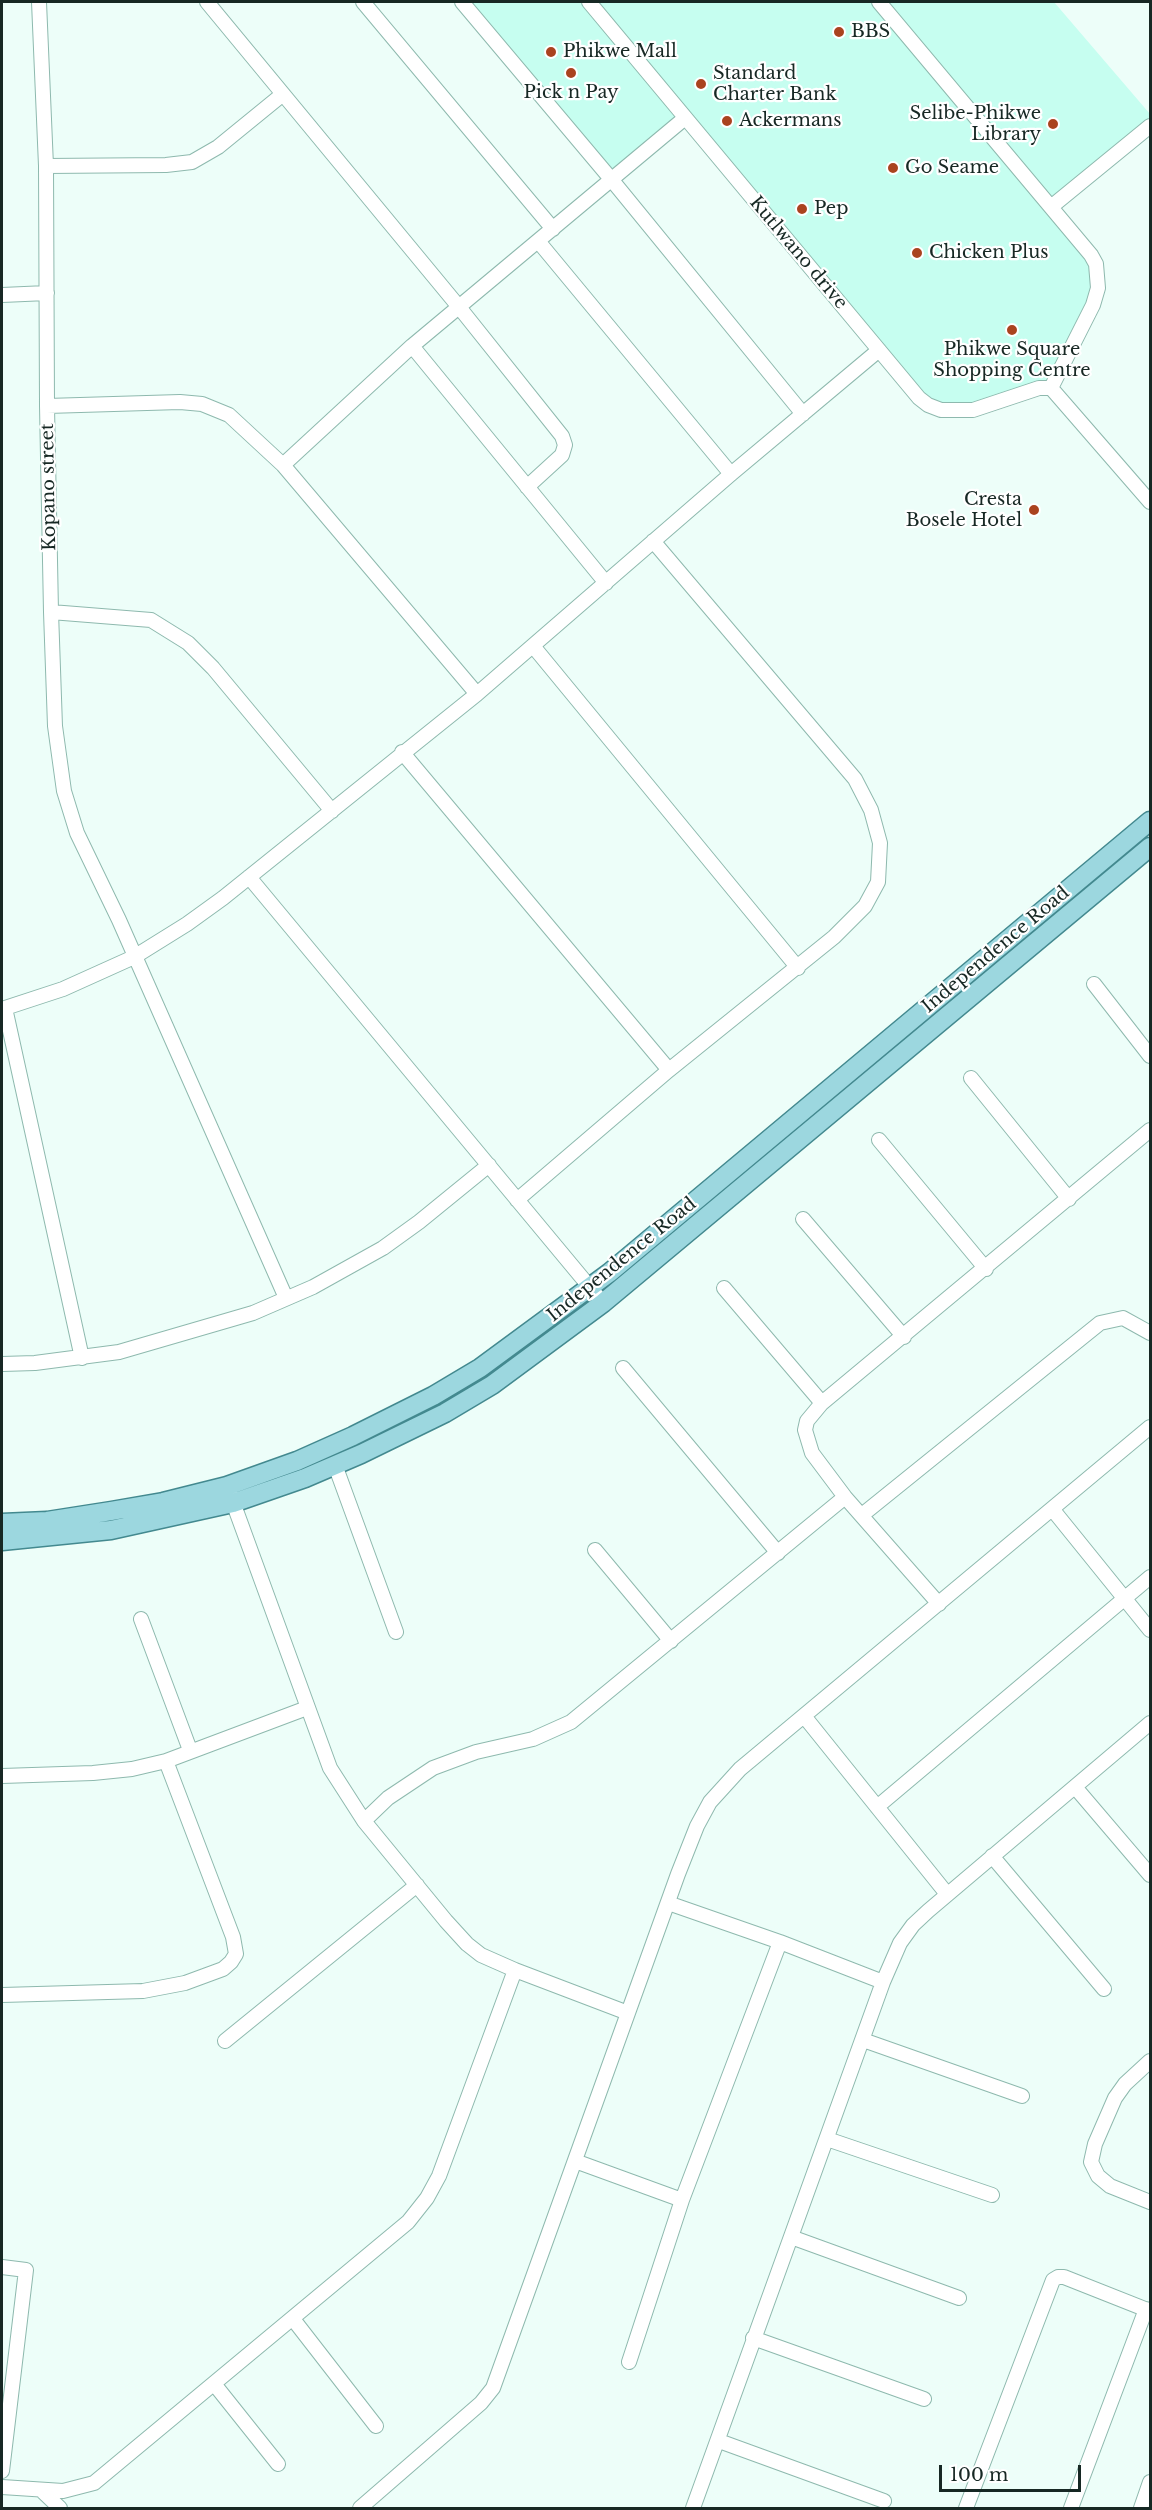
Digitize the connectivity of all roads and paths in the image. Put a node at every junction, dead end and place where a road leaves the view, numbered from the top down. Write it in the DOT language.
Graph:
graph roads {
  1 [pos="39,2"];
  2 [pos="207,2"];
  3 [pos="363,2"];
  4 [pos="462,2"];
  5 [pos="589,2"];
  6 [pos="879,2"];
  7 [pos="283,94"];
  8 [pos="685,118"];
  9 [pos="1150,126"];
  10 [pos="46,166"];
  11 [pos="611,179"];
  12 [pos="1051,207"];
  13 [pos="553,229"];
  14 [pos="538,241"];
  15 [pos="47,293"];
  16 [pos="2,295"];
  17 [pos="459,307"];
  18 [pos="412,346"];
  19 [pos="879,350"];
  20 [pos="1051,388"];
  21 [pos="47,406"];
  22 [pos="803,414"];
  23 [pos="283,465"];
  24 [pos="731,474"];
  25 [pos="527,487"];
  26 [pos="1150,502"];
  27 [pos="653,541"];
  28 [pos="606,583"];
  29 [pos="51,612"];
  30 [pos="533,646"];
  31 [pos="477,694"];
  32 [pos="402,752"];
  33 [pos="332,811"];
  34 [pos="1150,821"];
  35 [pos="1150,847"];
  36 [pos="249,877"];
  37 [pos="134,957"];
  38 [pos="798,968"];
  39 [pos="1094,984"];
  40 [pos="3,1008"];
  41 [pos="1150,1056"];
  42 [pos="669,1070"];
  43 [pos="971,1078"];
  44 [pos="1150,1130"];
  45 [pos="879,1140"];
  46 [pos="489,1165"];
  47 [pos="1069,1199"];
  48 [pos="517,1200"];
  49 [pos="803,1219"];
  50 [pos="986,1269"];
  51 [pos="590,1288"];
  52 [pos="724,1288"];
  53 [pos="286,1298"];
  54 [pos="603,1303"];
  55 [pos="1150,1333"];
  56 [pos="904,1337"];
  57 [pos="82,1358"];
  58 [pos="2,1364"];
  59 [pos="622,1368"];
  60 [pos="822,1403"];
  61 [pos="1150,1427"];
  62 [pos="335,1465"];
  63 [pos="230,1494"];
  64 [pos="845,1497"];
  65 [pos="1053,1510"];
  66 [pos="862,1515"];
  67 [pos="2,1523"];
  68 [pos="2,1541"];
  69 [pos="595,1550"];
  70 [pos="778,1553"];
  71 [pos="1150,1577"];
  72 [pos="1124,1598"];
  73 [pos="939,1604"];
  74 [pos="141,1619"];
  75 [pos="1150,1630"];
  76 [pos="396,1632"];
  77 [pos="671,1641"];
  78 [pos="307,1708"];
  79 [pos="804,1716"];
  80 [pos="1150,1723"];
  81 [pos="190,1750"];
  82 [pos="166,1761"];
  83 [pos="2,1776"];
  84 [pos="1075,1787"];
  85 [pos="877,1807"];
  86 [pos="364,1821"];
  87 [pos="992,1856"];
  88 [pos="1150,1875"];
  89 [pos="417,1885"];
  90 [pos="947,1894"];
  91 [pos="668,1903"];
  92 [pos="780,1942"];
  93 [pos="515,1970"];
  94 [pos="883,1982"];
  95 [pos="1104,1989"];
  96 [pos="2,1995"];
  97 [pos="628,2013"];
  98 [pos="863,2040"];
  99 [pos="225,2041"];
  100 [pos="1150,2061"];
  101 [pos="1022,2096"];
  102 [pos="827,2139"];
  103 [pos="575,2161"];
  104 [pos="992,2195"];
  105 [pos="682,2200"];
  106 [pos="1150,2202"];
  107 [pos="791,2236"];
  108 [pos="2,2266"];
  109 [pos="959,2298"];
  110 [pos="1148,2310"];
  111 [pos="293,2319"];
  112 [pos="753,2338"];
  113 [pos="629,2362"];
  114 [pos="215,2385"];
  115 [pos="924,2399"];
  116 [pos="376,2426"];
  117 [pos="719,2441"];
  118 [pos="278,2464"];
  119 [pos="2,2471"];
  120 [pos="1150,2482"];
  121 [pos="2,2487"];
  122 [pos="41,2490"];
  123 [pos="884,2500"];
  124 [pos="60,2508"];
  125 [pos="360,2508"];
  126 [pos="693,2508"];
  127 [pos="966,2508"];
  128 [pos="1071,2508"];
  129 [pos="1141,2508"];
  1 -- 10 [label="street, Kopano street"];
  2 -- 7 [label="street"];
  3 -- 13 [label="street"];
  4 -- 11 [label="street"];
  5 -- 8 [label="street, Kutlwano drive"];
  6 -- 12 [label="street"];
  7 -- 10 [label="street"];
  7 -- 17 [label="street"];
  8 -- 11 [label="street"];
  8 -- 19 [label="street, Kutlwano drive"];
  9 -- 12 [label="street"];
  10 -- 15 [label="street, Kopano street"];
  11 -- 13 [label="street"];
  11 -- 22 [label="street"];
  12 -- 20 [label="street"];
  13 -- 14 [label="street"];
  14 -- 17 [label="street"];
  14 -- 24 [label="street"];
  15 -- 16 [label="street"];
  15 -- 21 [label="street, Kopano street"];
  17 -- 18 [label="street"];
  17 -- 25 [label="street"];
  18 -- 23 [label="street"];
  18 -- 25 [label="street"];
  19 -- 20 [label="street, Kutlwano drive"];
  19 -- 22 [label="street"];
  20 -- 26 [label="street"];
  21 -- 23 [label="street"];
  21 -- 29 [label="street, Kopano street"];
  22 -- 24 [label="street"];
  23 -- 31 [label="street"];
  24 -- 27 [label="street"];
  25 -- 28 [label="street"];
  27 -- 28 [label="street"];
  27 -- 38 [label="street"];
  28 -- 30 [label="street"];
  29 -- 33 [label="street"];
  29 -- 37 [label="street, Kopano street"];
  30 -- 31 [label="street"];
  30 -- 38 [label="street"];
  31 -- 32 [label="street"];
  32 -- 33 [label="street"];
  32 -- 42 [label="street"];
  33 -- 36 [label="street"];
  34 -- 51 [label="main road, Independence Road"];
  35 -- 54 [label="main road, Independence Road"];
  36 -- 37 [label="street"];
  36 -- 46 [label="street"];
  37 -- 40 [label="street"];
  37 -- 53 [label="street, Kopano street"];
  38 -- 42 [label="street"];
  39 -- 41 [label="street"];
  40 -- 57 [label="street"];
  42 -- 48 [label="street"];
  43 -- 47 [label="street"];
  44 -- 47 [label="street"];
  45 -- 50 [label="street"];
  46 -- 48 [label="street"];
  46 -- 53 [label="street"];
  47 -- 50 [label="street"];
  48 -- 51 [label="street"];
  49 -- 56 [label="street"];
  50 -- 56 [label="street"];
  51 -- 54 [label="street"];
  51 -- 63 [label="main road, Independence Road"];
  52 -- 60 [label="street"];
  53 -- 57 [label="street"];
  54 -- 62 [label="main road, Independence Road"];
  55 -- 66 [label="street"];
  56 -- 60 [label="street"];
  57 -- 58 [label="street"];
  59 -- 70 [label="street"];
  60 -- 64 [label="street"];
  61 -- 65 [label="street"];
  62 -- 63 [label="main road, Independence Road"];
  62 -- 76 [label="street"];
  63 -- 67 [label="main road, Independence Road"];
  63 -- 68 [label="main road, Independence Road"];
  63 -- 78 [label="street"];
  64 -- 66 [label="street"];
  64 -- 70 [label="street"];
  65 -- 72 [label="street"];
  65 -- 73 [label="street"];
  66 -- 73 [label="street"];
  69 -- 77 [label="street"];
  70 -- 77 [label="street"];
  71 -- 72 [label="street"];
  72 -- 75 [label="street"];
  72 -- 85 [label="street"];
  73 -- 79 [label="street"];
  74 -- 81 [label="street"];
  77 -- 86 [label="street"];
  78 -- 81 [label="street"];
  78 -- 86 [label="street"];
  79 -- 85 [label="street"];
  79 -- 91 [label="street"];
  80 -- 84 [label="street"];
  81 -- 82 [label="street"];
  82 -- 83 [label="street"];
  82 -- 96 [label="street"];
  84 -- 87 [label="street"];
  84 -- 88 [label="street"];
  85 -- 90 [label="street"];
  86 -- 89 [label="street"];
  87 -- 90 [label="street"];
  87 -- 95 [label="street"];
  89 -- 93 [label="street"];
  89 -- 99 [label="street"];
  90 -- 94 [label="street"];
  91 -- 92 [label="street"];
  91 -- 97 [label="street"];
  92 -- 94 [label="street"];
  92 -- 105 [label="street"];
  93 -- 97 [label="street"];
  93 -- 111 [label="street"];
  94 -- 98 [label="street"];
  97 -- 103 [label="street"];
  98 -- 101 [label="street"];
  98 -- 102 [label="street"];
  100 -- 106 [label="street"];
  102 -- 104 [label="street"];
  102 -- 107 [label="street"];
  103 -- 105 [label="street"];
  103 -- 125 [label="street"];
  105 -- 113 [label="street"];
  107 -- 109 [label="street"];
  107 -- 112 [label="street"];
  108 -- 119 [label="street"];
  110 -- 127 [label="street"];
  110 -- 128 [label="street"];
  111 -- 114 [label="street"];
  111 -- 116 [label="street"];
  112 -- 115 [label="street"];
  112 -- 117 [label="street"];
  114 -- 118 [label="street"];
  114 -- 122 [label="street"];
  117 -- 123 [label="street"];
  117 -- 126 [label="street"];
  120 -- 129 [label="street"];
  121 -- 122 [label="street"];
  122 -- 124 [label="street"];
}
